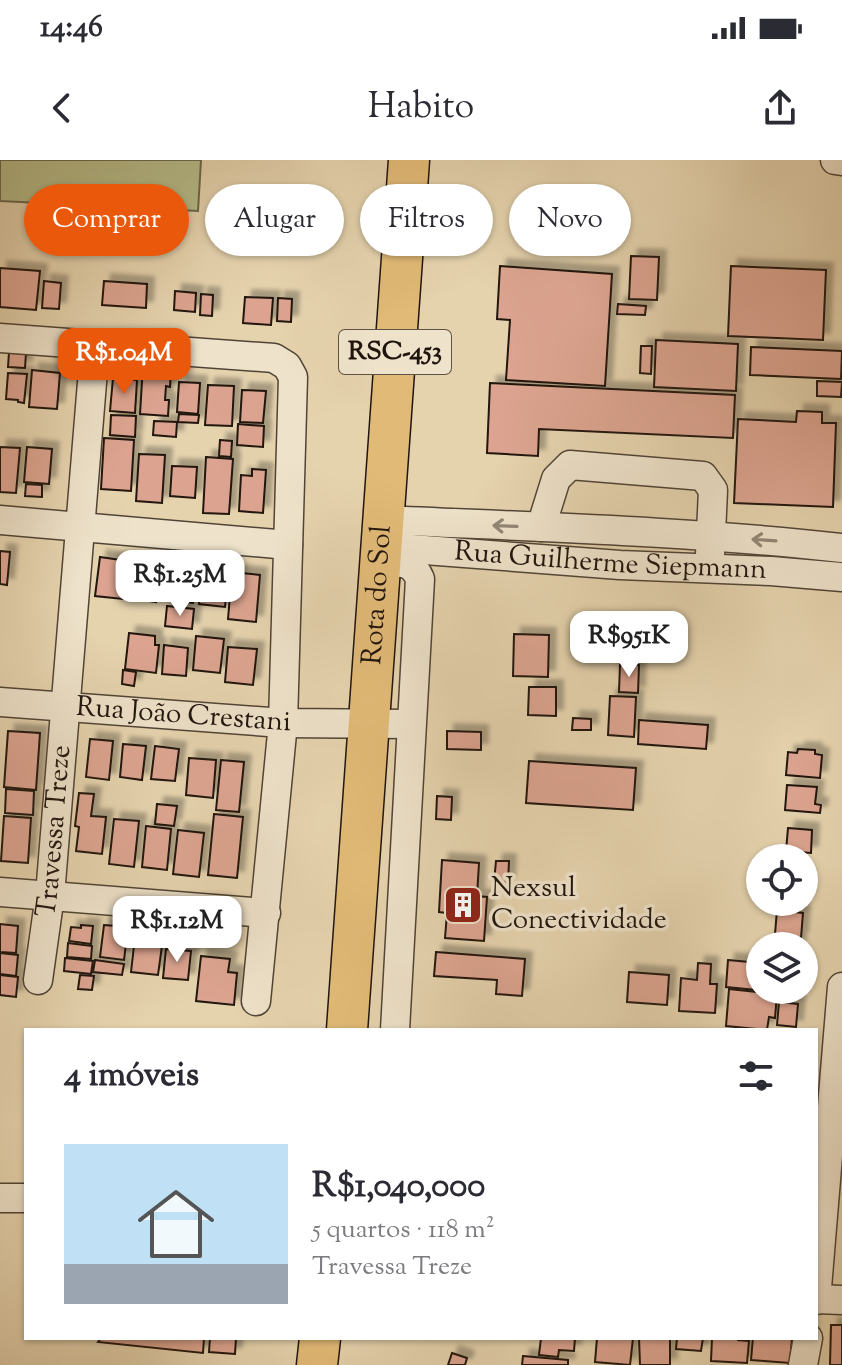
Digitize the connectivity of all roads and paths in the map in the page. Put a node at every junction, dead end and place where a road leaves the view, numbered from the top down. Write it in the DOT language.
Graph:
graph roads {
  1 [pos="409,160"];
  2 [pos="835,160"];
  3 [pos="842,161"];
  4 [pos="0,338"];
  5 [pos="95,346"];
  6 [pos="0,520"];
  7 [pos="80,526"];
  8 [pos="541,527"];
  9 [pos="710,538"];
  10 [pos="288,545"];
  11 [pos="399,545"];
  12 [pos="842,548"];
  13 [pos="709,568"];
  14 [pos="842,577"];
  15 [pos="0,702"];
  16 [pos="66,708"];
  17 [pos="283,723"];
  18 [pos="368,724"];
  19 [pos="411,724"];
  20 [pos="0,892"];
  21 [pos="50,895"];
  22 [pos="266,913"];
  23 [pos="38,980"];
  24 [pos="842,987"];
  25 [pos="256,1001"];
  26 [pos="347,1028"];
  27 [pos="395,1028"];
  28 [pos="831,1068"];
  29 [pos="0,1198"];
  30 [pos="24,1198"];
  31 [pos="818,1268"];
  32 [pos="818,1299"];
  33 [pos="842,1300"];
  34 [pos="320,1340"];
  35 [pos="808,1340"];
  36 [pos="317,1365"];
  37 [pos="803,1365"];
  1 -- 11 [label="highway, Rota do Sol / RSC-453"];
  2 -- 3 [label="street"];
  4 -- 5 [label="street"];
  5 -- 7 [label="street, Travessa Treze"];
  5 -- 10 [label="street"];
  6 -- 7 [label="street"];
  7 -- 10 [label="street"];
  7 -- 16 [label="street, Travessa Treze"];
  8 -- 9 [label="street, Rua Guilherme Siepmann"];
  8 -- 9 [label="street"];
  8 -- 11 [label="street, Rua Guilherme Siepmann, one-way"];
  12 -- 9 [label="street, Rua Guilherme Siepmann, one-way"];
  9 -- 13 [label="street"];
  10 -- 17 [label="street"];
  11 -- 13 [label="street, Rua Guilherme Siepmann"];
  11 -- 18 [label="highway, Rota do Sol / RSC-453"];
  11 -- 19 [label="street"];
  13 -- 14 [label="street, Rua Guilherme Siepmann"];
  15 -- 16 [label="street, Rua João Crestani"];
  16 -- 17 [label="street, Rua João Crestani"];
  16 -- 21 [label="street, Travessa Treze"];
  17 -- 18 [label="street, Rua João Crestani"];
  17 -- 22 [label="street"];
  18 -- 19 [label="street, Rua João Crestani"];
  18 -- 26 [label="highway, Rota do Sol / RSC-453"];
  19 -- 27 [label="street"];
  20 -- 21 [label="street"];
  21 -- 22 [label="street"];
  21 -- 23 [label="street, Travessa Treze"];
  22 -- 25 [label="street"];
  24 -- 28 [label="street"];
  28 -- 31 [label="street"];
  29 -- 30 [label="street"];
  32 -- 33 [label="street"];
  34 -- 36 [label="highway"];
  35 -- 37 [label="street"];
}
